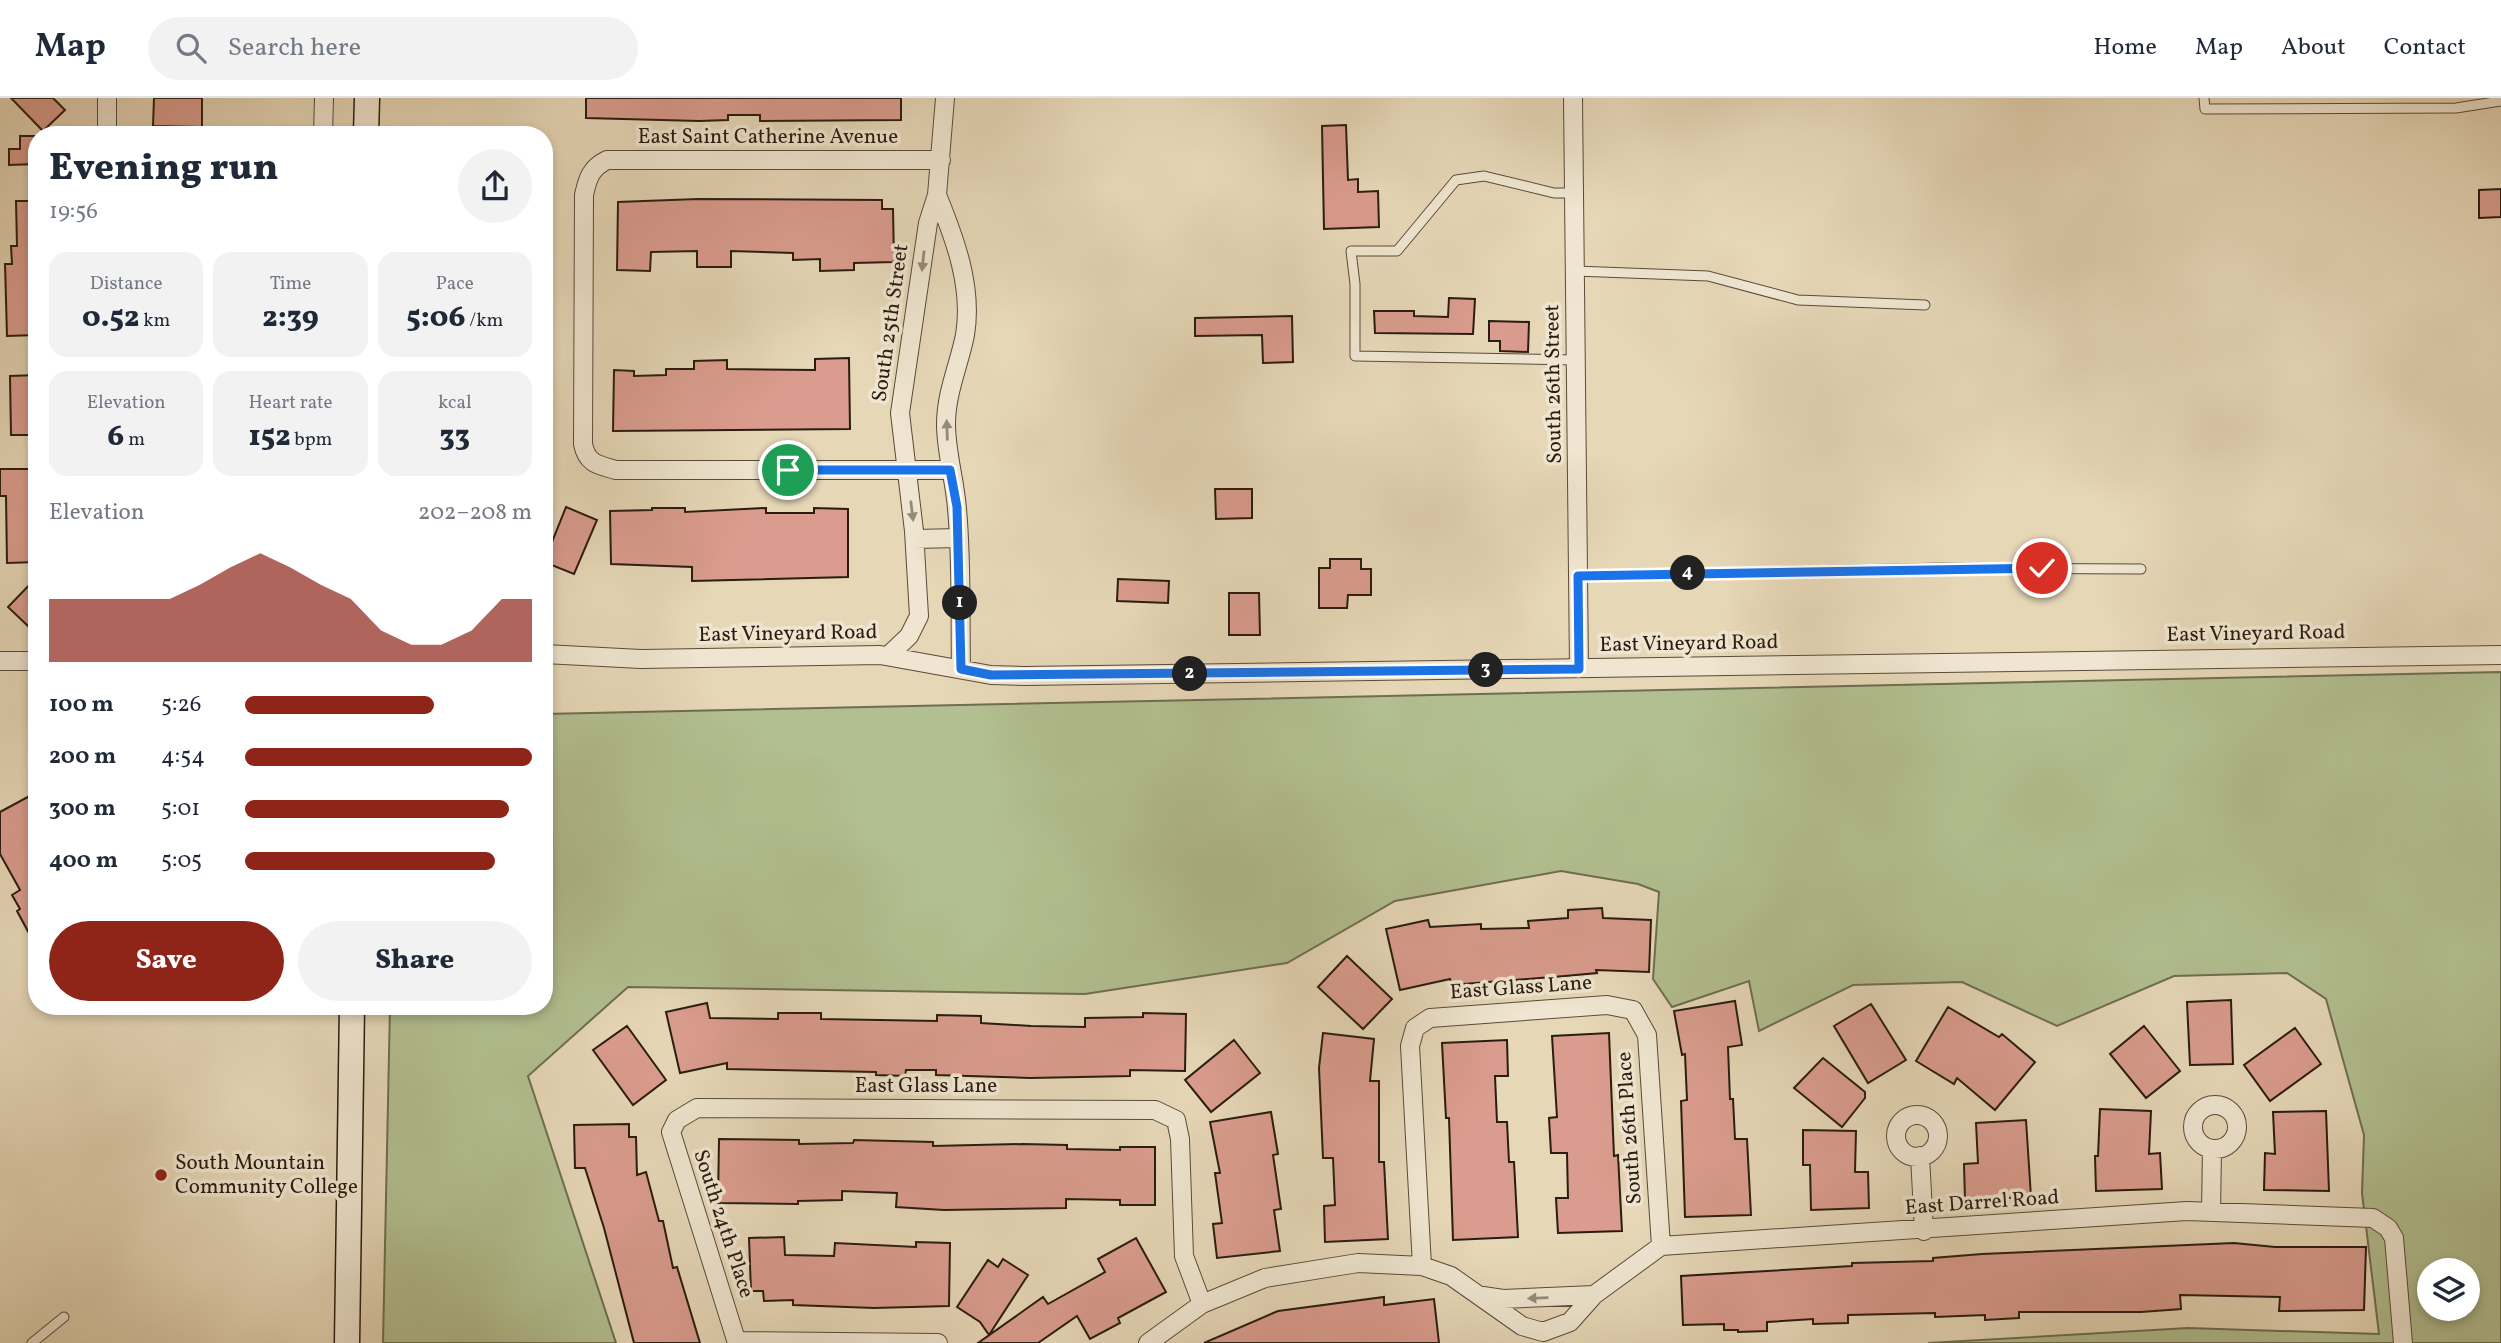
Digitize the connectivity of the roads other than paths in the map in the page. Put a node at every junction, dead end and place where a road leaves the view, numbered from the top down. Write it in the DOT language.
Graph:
graph roads {
  1 [pos="107,98"];
  2 [pos="324,98"];
  3 [pos="367,98"];
  4 [pos="945,98"];
  5 [pos="1573,98"];
  6 [pos="2204,98"];
  7 [pos="2501,101"];
  8 [pos="107,126"];
  9 [pos="323,126"];
  10 [pos="366,126"];
  11 [pos="941,160"];
  12 [pos="1574,193"];
  13 [pos="937,195"];
  14 [pos="1575,271"];
  15 [pos="1925,305"];
  16 [pos="1576,360"];
  17 [pos="907,470"];
  18 [pos="950,470"];
  19 [pos="958,538"];
  20 [pos="915,539"];
  21 [pos="2140,569"];
  22 [pos="1578,576"];
  23 [pos="553,654"];
  24 [pos="888,656"];
  25 [pos="2501,656"];
  26 [pos="0,661"];
  27 [pos="28,661"];
  28 [pos="961,669"];
  29 [pos="1579,669"];
  30 [pos="1633,1010"];
  31 [pos="352,1015"];
  32 [pos="677,1120"];
  33 [pos="2212,1149"];
  34 [pos="1920,1156"];
  35 [pos="2211,1212"];
  36 [pos="1924,1231"];
  37 [pos="1661,1246"];
  38 [pos="1422,1266"];
  39 [pos="1483,1296"];
  40 [pos="1594,1296"];
  41 [pos="1202,1304"];
  42 [pos="64,1317"];
  43 [pos="737,1342"];
  44 [pos="817,1342"];
  45 [pos="32,1343"];
  46 [pos="347,1343"];
  47 [pos="938,1343"];
  48 [pos="1148,1343"];
  49 [pos="2403,1343"];
  1 -- 8 [label="street"];
  2 -- 9 [label="street"];
  3 -- 10 [label="main road"];
  4 -- 11 [label="street, South 25th Street"];
  5 -- 12 [label="street, South 26th Street"];
  6 -- 7 [label="lane"];
  11 -- 13 [label="street, South 25th Street"];
  11 -- 17 [label="street, East Saint Catherine Avenue"];
  12 -- 14 [label="street, South 26th Street"];
  12 -- 16 [label="lane"];
  13 -- 17 [label="street, South 25th Street, one-way"];
  18 -- 13 [label="street, South 25th Street, one-way"];
  14 -- 15 [label="lane"];
  14 -- 16 [label="street, South 26th Street"];
  16 -- 22 [label="street, South 26th Street"];
  17 -- 18 [label="street"];
  17 -- 20 [label="street, South 25th Street, one-way"];
  18 -- 19 [label="street, South 25th Street"];
  19 -- 20 [label="street"];
  19 -- 28 [label="street, South 25th Street"];
  20 -- 24 [label="street, South 25th Street"];
  21 -- 22 [label="lane"];
  22 -- 29 [label="street, South 26th Street"];
  23 -- 24 [label="street, East Vineyard Road"];
  24 -- 28 [label="street, East Vineyard Road"];
  25 -- 29 [label="street, East Vineyard Road"];
  26 -- 27 [label="street"];
  28 -- 29 [label="street, East Vineyard Road"];
  30 -- 37 [label="street, South 26th Place"];
  30 -- 38 [label="street, East Glass Lane"];
  31 -- 46 [label="main road"];
  32 -- 41 [label="street, East Glass Lane"];
  32 -- 43 [label="street, South 24th Place"];
  33 -- 35 [label="street"];
  34 -- 36 [label="street"];
  35 -- 36 [label="street, East Darrel Road"];
  35 -- 49 [label="street, East Darrel Road"];
  36 -- 37 [label="street, East Darrel Road"];
  37 -- 40 [label="street"];
  38 -- 39 [label="street"];
  38 -- 41 [label="street"];
  40 -- 39 [label="street, one-way"];
  39 -- 40 [label="street"];
  41 -- 48 [label="street"];
  42 -- 45 [label="lane"];
  43 -- 44 [label="street"];
  44 -- 47 [label="street"];
}
